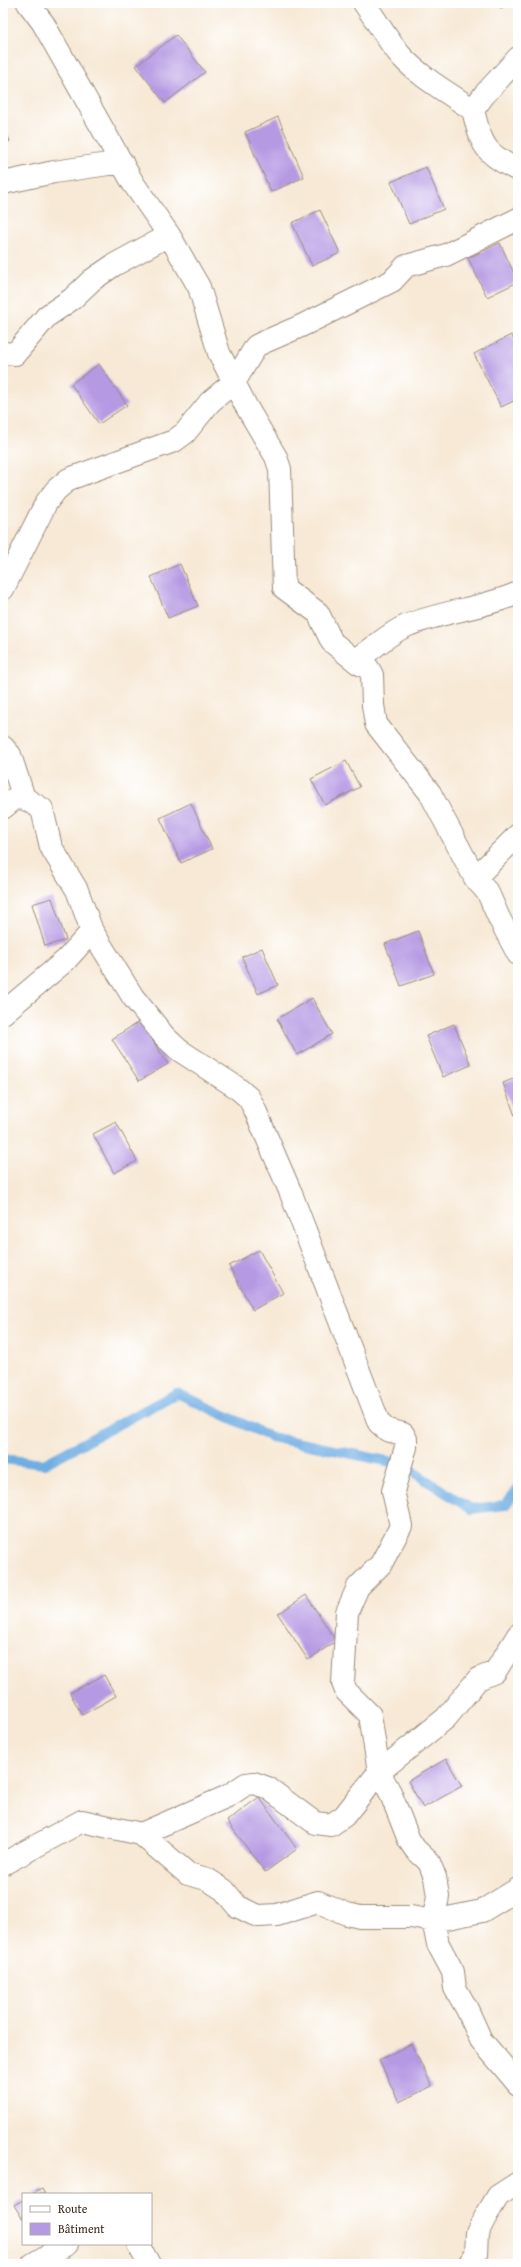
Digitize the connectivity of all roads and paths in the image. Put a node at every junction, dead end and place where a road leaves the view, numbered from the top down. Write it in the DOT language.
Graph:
graph roads {
  1 [pos="28,3"];
  2 [pos="364,3"];
  3 [pos="518,58"];
  4 [pos="473,110"];
  5 [pos="122,162"];
  6 [pos="518,170"];
  7 [pos="3,184"];
  8 [pos="518,219"];
  9 [pos="169,235"];
  10 [pos="3,354"];
  11 [pos="235,381"];
  12 [pos="3,589"];
  13 [pos="518,593"];
  14 [pos="355,660"];
  15 [pos="3,747"];
  16 [pos="24,798"];
  17 [pos="3,808"];
  18 [pos="518,835"];
  19 [pos="475,878"];
  20 [pos="92,931"];
  21 [pos="518,954"];
  22 [pos="3,1013"];
  23 [pos="518,1635"];
  24 [pos="379,1772"];
  25 [pos="141,1834"];
  26 [pos="3,1864"];
  27 [pos="513,1896"];
  28 [pos="433,1921"];
  29 [pos="518,2084"];
  30 [pos="518,2183"];
  31 [pos="65,2245"];
  32 [pos="139,2245"];
  33 [pos="33,2264"];
  34 [pos="149,2264"];
  35 [pos="469,2264"];
  1 -- 5 [label="street"];
  2 -- 4 [label="street"];
  3 -- 4 [label="street"];
  4 -- 6 [label="street"];
  5 -- 7 [label="street"];
  5 -- 9 [label="street"];
  8 -- 11 [label="street"];
  9 -- 10 [label="street"];
  9 -- 11 [label="street"];
  11 -- 12 [label="street"];
  11 -- 14 [label="street"];
  13 -- 14 [label="street"];
  14 -- 19 [label="street"];
  15 -- 16 [label="street"];
  16 -- 17 [label="street"];
  16 -- 20 [label="street"];
  18 -- 19 [label="street"];
  19 -- 21 [label="street"];
  20 -- 22 [label="street"];
  20 -- 24 [label="street"];
  23 -- 24 [label="street"];
  24 -- 25 [label="street"];
  24 -- 28 [label="street"];
  25 -- 26 [label="street"];
  25 -- 28 [label="street"];
  27 -- 28 [label="street"];
  28 -- 29 [label="street"];
  30 -- 35 [label="street"];
  31 -- 33 [label="street"];
  32 -- 34 [label="street"];
}
